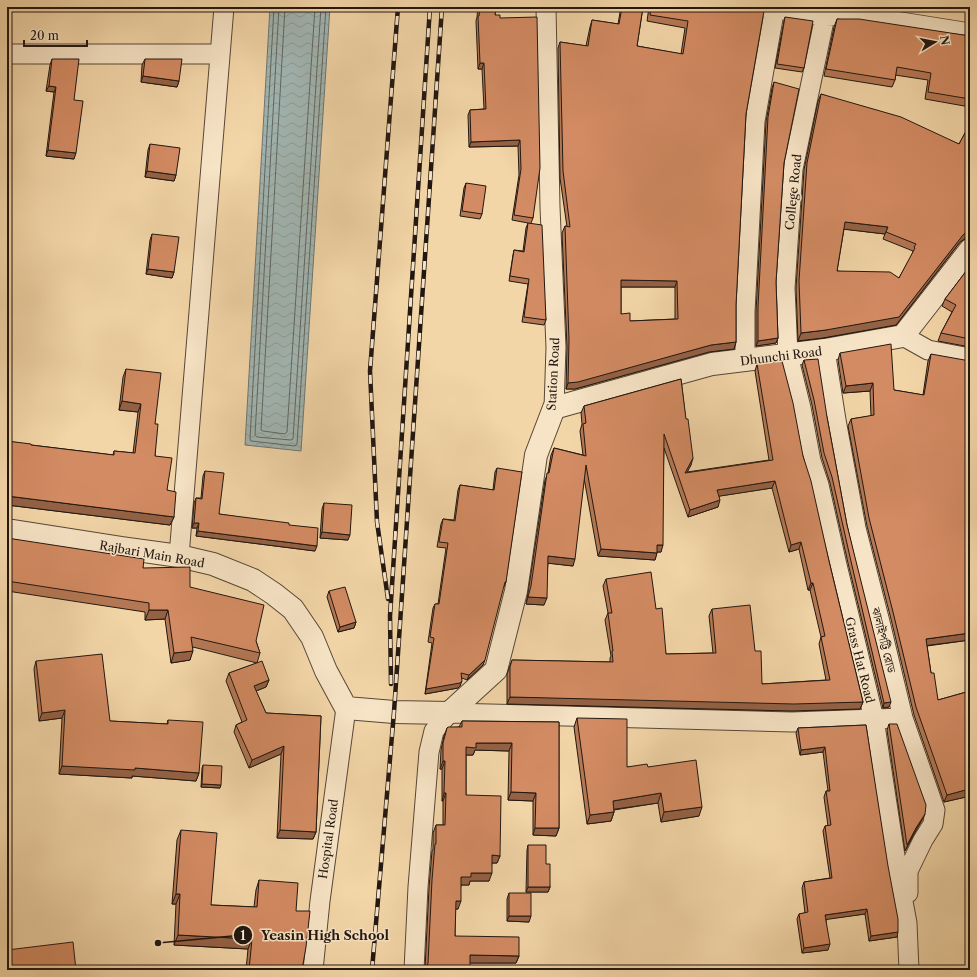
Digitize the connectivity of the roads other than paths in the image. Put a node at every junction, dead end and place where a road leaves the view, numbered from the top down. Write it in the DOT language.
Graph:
graph roads {
  1 [pos="224,7"];
  2 [pos="546,7"];
  3 [pos="772,8"];
  4 [pos="825,11"];
  5 [pos="970,33"];
  6 [pos="7,54"];
  7 [pos="220,54"];
  8 [pos="970,250"];
  9 [pos="903,336"];
  10 [pos="825,350"];
  11 [pos="788,355"];
  12 [pos="970,358"];
  13 [pos="744,361"];
  14 [pos="554,408"];
  15 [pos="7,530"];
  16 [pos="179,556"];
  17 [pos="346,708"];
  18 [pos="449,713"];
  19 [pos="874,718"];
  20 [pos="902,718"];
  21 [pos="907,923"];
  22 [pos="313,970"];
  23 [pos="414,970"];
  24 [pos="909,970"];
  1 -- 7 [label="street"];
  2 -- 14 [label="street, Station Road"];
  3 -- 4 [label="street"];
  3 -- 13 [label="street"];
  4 -- 5 [label="street"];
  4 -- 11 [label="street, College Road"];
  6 -- 7 [label="street"];
  7 -- 16 [label="street"];
  8 -- 9 [label="street"];
  9 -- 10 [label="street, Dhunchi Road"];
  9 -- 12 [label="street"];
  10 -- 11 [label="street, Dhunchi Road"];
  10 -- 20 [label="street, ঝালাইপট্টি রোড"];
  11 -- 13 [label="street, Dhunchi Road"];
  11 -- 19 [label="street, Grass Hat Road"];
  13 -- 14 [label="street, Dhunchi Road"];
  14 -- 18 [label="street, Station Road"];
  15 -- 16 [label="street, Rajbari Main Road"];
  16 -- 17 [label="street, Rajbari Main Road"];
  17 -- 18 [label="street"];
  17 -- 22 [label="street, Hospital Road"];
  18 -- 19 [label="street"];
  18 -- 23 [label="street"];
  19 -- 20 [label="street"];
  19 -- 21 [label="street, Grass Hat Road"];
  20 -- 21 [label="street, ঝালাইপট্টি রোড"];
  21 -- 24 [label="street, Grass Hat Road"];
}
